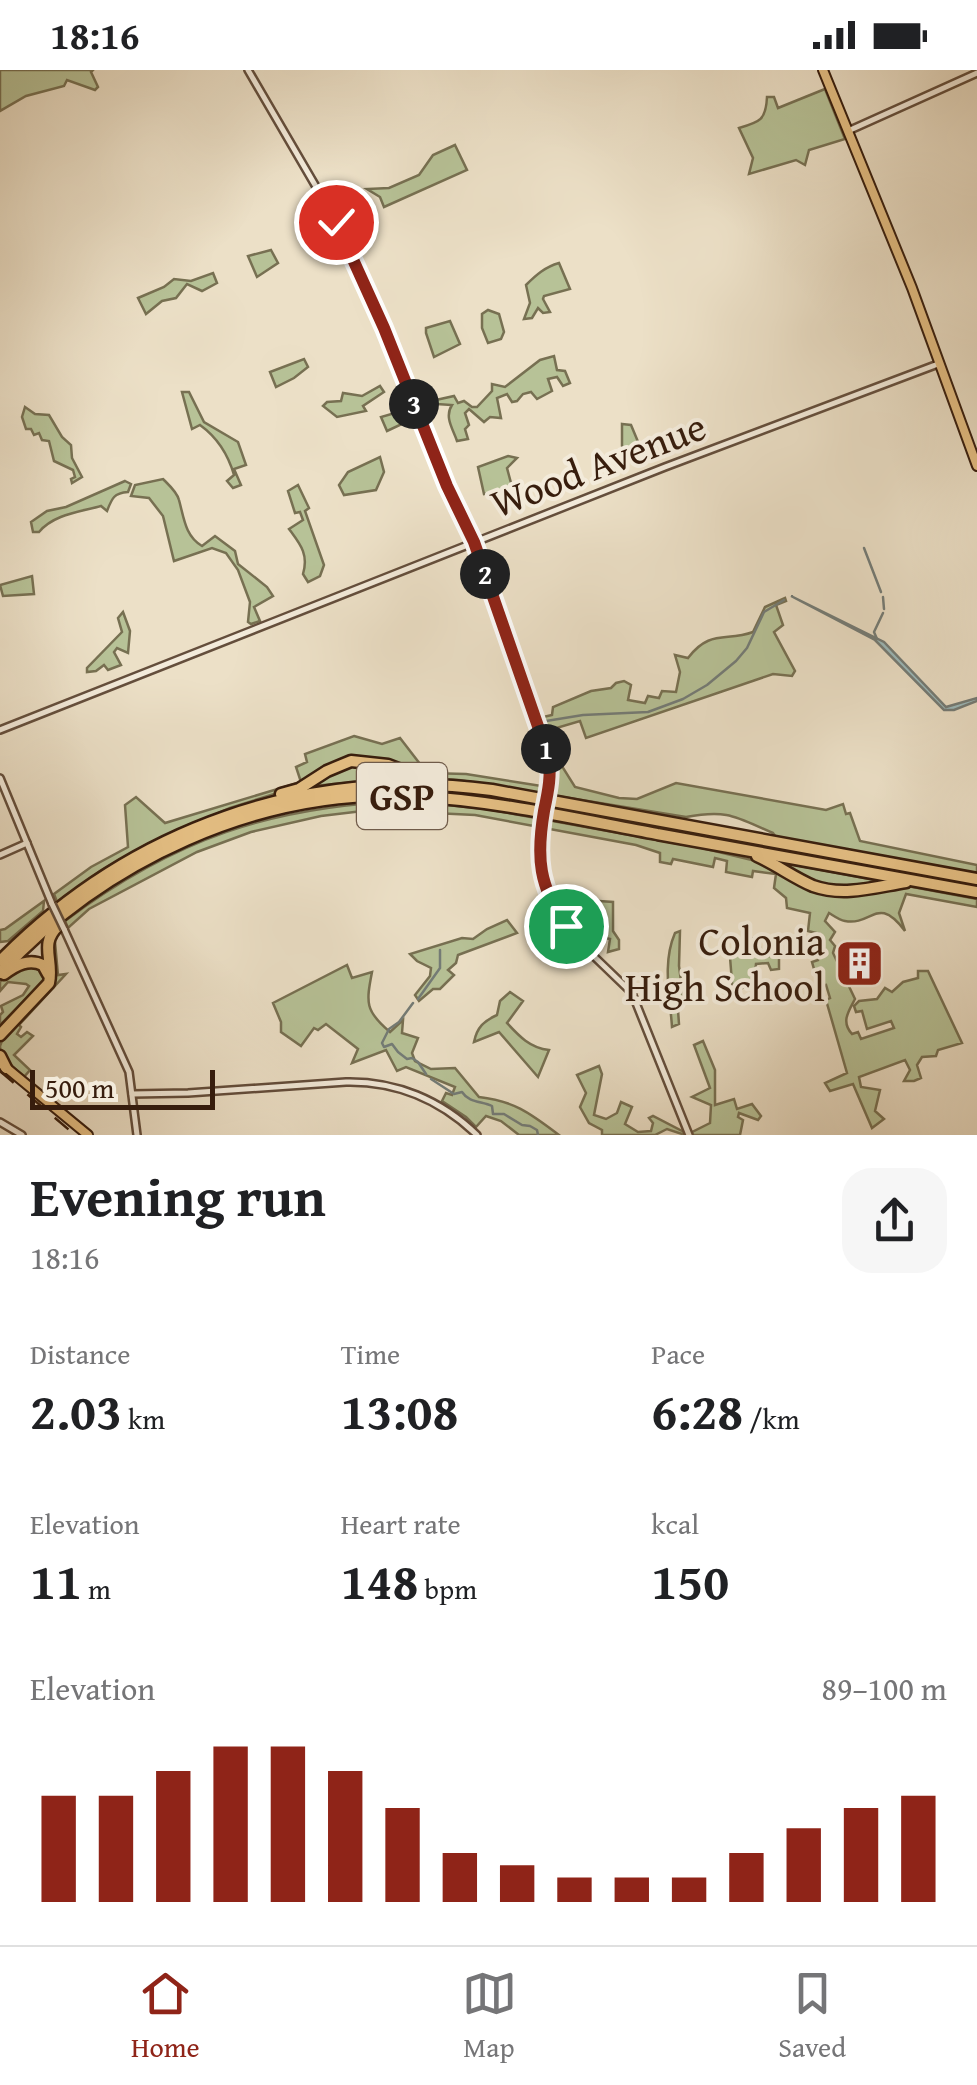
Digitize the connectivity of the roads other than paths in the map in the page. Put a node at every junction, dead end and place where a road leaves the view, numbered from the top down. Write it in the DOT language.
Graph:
graph roads {
  1 [pos="248,70"];
  2 [pos="823,70"];
  3 [pos="977,74"];
  4 [pos="848,131"];
  5 [pos="939,363"];
  6 [pos="977,466"];
  7 [pos="474,542"];
  8 [pos="0,730"];
  9 [pos="0,778"];
  10 [pos="442,784"];
  11 [pos="234,812"];
  12 [pos="27,843"];
  13 [pos="728,847"];
  14 [pos="0,855"];
  15 [pos="977,879"];
  16 [pos="913,881"];
  17 [pos="977,892"];
  18 [pos="90,895"];
  19 [pos="55,906"];
  20 [pos="32,931"];
  21 [pos="0,946"];
  22 [pos="0,961"];
  23 [pos="0,976"];
  24 [pos="36,996"];
  25 [pos="1,1032"];
  26 [pos="2,1062"];
  27 [pos="132,1094"];
  28 [pos="0,1122"];
  29 [pos="22,1135"];
  30 [pos="88,1135"];
  31 [pos="137,1135"];
  32 [pos="477,1135"];
  33 [pos="690,1135"];
  1 -- 7 [label="street"];
  2 -- 4 [label="main road"];
  3 -- 4 [label="street"];
  4 -- 5 [label="main road"];
  5 -- 6 [label="main road"];
  5 -- 7 [label="street, Wood Avenue"];
  7 -- 8 [label="street, Wood Avenue"];
  7 -- 33 [label="street, bridge"];
  9 -- 12 [label="street"];
  10 -- 11 [label="highway, GSP"];
  10 -- 11 [label="highway"];
  10 -- 15 [label="highway, GSP"];
  11 -- 19 [label="highway, GSP"];
  12 -- 14 [label="street"];
  12 -- 19 [label="street"];
  13 -- 16 [label="highway, GSP"];
  13 -- 16 [label="highway"];
  13 -- 18 [label="highway, GSP"];
  16 -- 17 [label="highway, GSP"];
  18 -- 23 [label="highway, GSP"];
  18 -- 24 [label="highway"];
  19 -- 20 [label="highway"];
  19 -- 27 [label="street, bridge"];
  20 -- 21 [label="highway"];
  20 -- 22 [label="highway"];
  23 -- 24 [label="highway"];
  24 -- 25 [label="highway"];
  26 -- 30 [label="main road"];
  27 -- 31 [label="street"];
  27 -- 32 [label="street"];
  28 -- 29 [label="street"];
}
